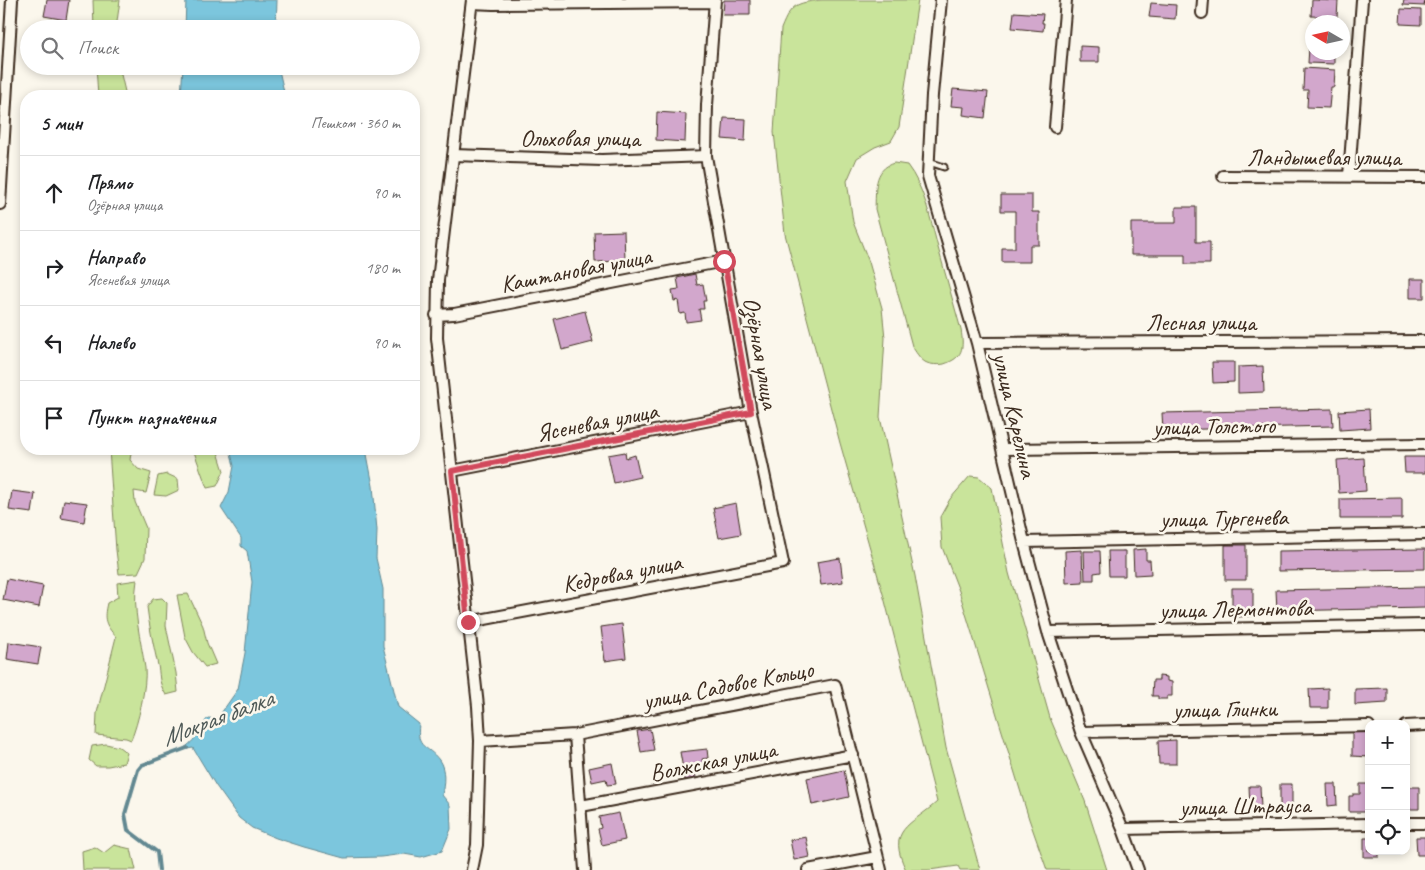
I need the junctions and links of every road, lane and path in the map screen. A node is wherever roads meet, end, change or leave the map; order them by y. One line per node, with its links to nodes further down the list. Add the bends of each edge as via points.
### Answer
1 (12, 0): 17 (street)
2 (941, 0): 12 (street, улица Карелина)
3 (1066, 0): 9 (street)
4 (1203, 0): 8 (street)
5 (1362, 0): 15 (street)
6 (472, 1): 7 (street, via 503,4); 10 (street)
7 (715, 1): 11 (street, Озёрная улица)
8 (1202, 13)
9 (1056, 127)
10 (453, 156): 11 (street, Ольховая улица, via 602,160); 19 (street)
11 (706, 156): 18 (street, Озёрная улица)
12 (928, 161): 13 (lane); 21 (street, улица Карелина, via 928,176)
13 (944, 167)
14 (1223, 176): 15 (street, Ландышевая улица)
15 (1350, 176): 16 (street, Ландышевая улица)
16 (1425, 177)
17 (0, 204)
18 (724, 261): 19 (street, Каштановая улица); 22 (street, Озёрная улица)
19 (436, 315): 25 (street)
20 (1425, 341): 21 (street, Лесная улица)
21 (977, 343): 24 (street, улица Карелина)
22 (751, 412): 25 (street, Ясеневая улица); 28 (street, Озёрная улица)
23 (1425, 444): 24 (street, улица Толстого)
24 (1003, 449): 27 (street, улица Карелина)
25 (452, 471): 29 (street)
26 (1425, 534): 27 (street, улица Тургенева)
27 (1024, 542): 31 (street, улица Карелина)
28 (783, 563): 29 (street, Кедровая улица)
29 (468, 622): 37 (street)
30 (1425, 625): 31 (street, улица Лермонтова)
31 (1048, 632): 35 (street, улица Карелина)
32 (1425, 725): 34 (street)
33 (1365, 726): 35 (street, улица Глинки)
34 (1410, 726)
35 (1081, 732): 43 (street, улица Карелина)
36 (575, 735): 37 (street); 38 (street, улица Садовое Кольцо, via 835,685); 39 (street)
37 (480, 741): 45 (street, via 477,845)
38 (853, 755): 39 (street, Волжская улица); 44 (street, улица Садовое Кольцо)
39 (581, 806): 46 (street)
40 (1425, 823): 42 (street)
41 (1365, 824): 43 (street, улица Штрауса)
42 (1410, 824)
43 (1122, 829): 49 (street, улица Карелина)
44 (877, 857): 47 (street); 48 (street, улица Садовое Кольцо)
45 (472, 870)
46 (585, 870)
47 (808, 870)
48 (881, 870)
49 (1138, 870)

